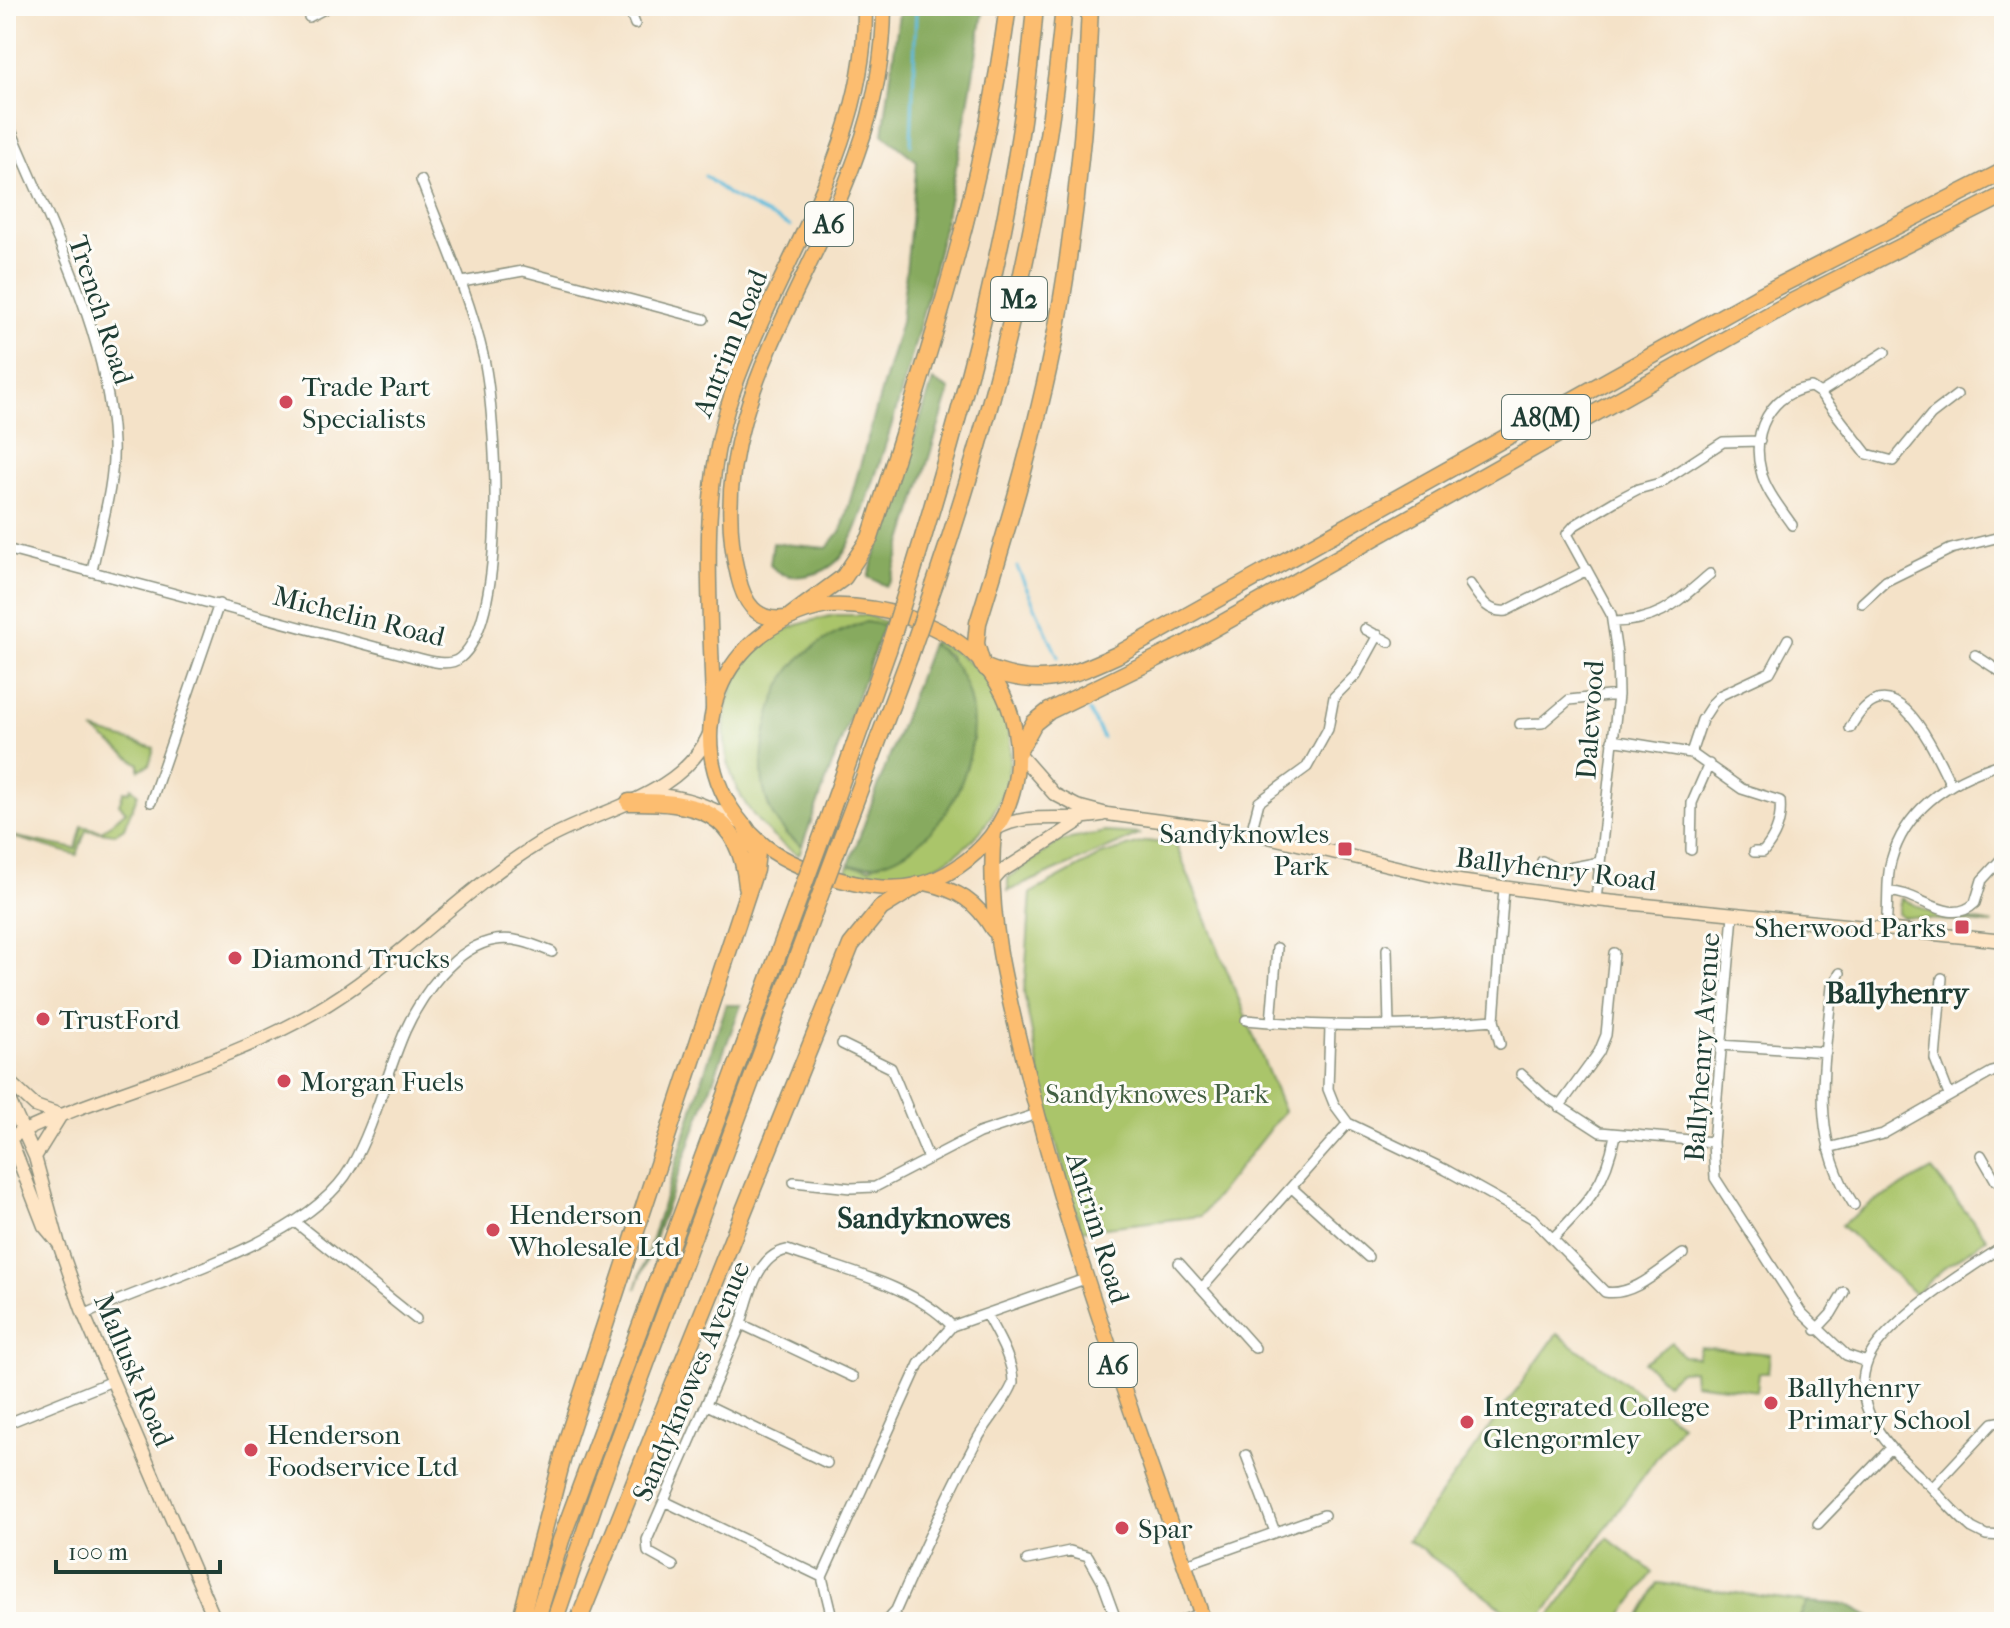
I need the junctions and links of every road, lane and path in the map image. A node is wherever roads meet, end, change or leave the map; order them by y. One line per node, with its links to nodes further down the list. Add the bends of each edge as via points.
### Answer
1 (330, 6): 9 (street)
2 (628, 6): 10 (street)
3 (865, 6): 44 (main road, Antrim Road / A6, via 861,65 838,152 737,382 716,451 708,528)
4 (884, 6): 34 (main road, Antrim Road / A6, via 877,80 859,151 759,374 735,452 729,513 739,581 757,613 767,619)
5 (1008, 6): 34 (highway, via 957,249 870,538 844,577)
6 (1035, 6): 152 (highway, M2, bridge, via 1021,129 985,314 912,574)
7 (1064, 6): 153 (highway, M2, bridge, via 1045,164 989,413 909,658)
8 (1090, 6): 41 (highway, via 1081,157 1060,312 1019,491 978,623 976,644)
9 (309, 17)
10 (635, 24)
11 (6, 118): 12 (street, Trench Road)
12 (20, 153): 13 (street); 29 (street, Trench Road, via 90,328 110,409 111,485)
13 (6, 158)
14 (2004, 171): 41 (highway, A8(M), via 1757,297 1117,655 1059,679 1025,680)
15 (421, 180): 17 (street, Michelin Road)
16 (2004, 195): 49 (highway, A8(M), via 1792,302 1184,645 1049,711 1034,723)
17 (462, 282): 20 (street, via 523,271); 33 (street, Michelin Road, via 484,360 495,439 491,570 472,644 448,664)
18 (2004, 282): 19 (street)
19 (2004, 294)
20 (704, 319)
21 (1885, 352): 22 (street)
22 (1820, 393): 23 (street, via 1867,454 1893,461 1931,415); 24 (street, via 1805,388 1775,403 1766,414)
23 (1957, 395)
24 (1760, 441): 25 (street, via 1761,473); 28 (street, Dalewood, via 1723,442 1660,483 1638,489 1575,525 1567,534)
25 (1792, 525)
26 (2004, 536): 32 (street, via 1951,549 1886,581)
27 (6, 549): 29 (street, Michelin Road)
28 (1587, 570): 31 (street, via 1506,611 1488,608); 35 (street, Dalewood)
29 (92, 571): 33 (street, Michelin Road)
30 (1710, 574): 35 (street, via 1660,614)
31 (1470, 584)
32 (1862, 603)
33 (219, 604): 55 (street)
34 (788, 617): 41 (main road, A6, via 827,606 871,608 935,629); 44 (main road, A6, via 757,637 735,660)
35 (1613, 622): 43 (street, Dalewood)
36 (1365, 629): 37 (street)
37 (1378, 635): 39 (street); 61 (street, via 1356,675 1334,697 1328,729 1307,767 1259,802)
38 (1788, 639): 50 (street, via 1770,672 1713,703)
39 (1389, 642)
40 (1975, 655): 42 (street)
41 (984, 666): 49 (main road, A6, via 1009,707)
42 (2004, 674)
43 (1618, 695): 45 (street, via 1569,700 1542,723); 48 (street, Dalewood)
44 (713, 712): 47 (main road, A6)
45 (1520, 724)
46 (1850, 728): 53 (street, via 1869,701 1895,702 1913,715)
47 (710, 732): 54 (main road, via 691,765); 59 (main road, A6, via 713,770)
48 (1612, 740): 50 (street); 66 (street, Dalewood)
49 (1019, 752): 57 (main road, Ballyhenry Road, via 1064,800); 60 (main road, A6, via 1010,802)
50 (1691, 753): 52 (street)
51 (2004, 763): 53 (street)
52 (1709, 764): 62 (street, via 1692,803); 63 (street, via 1742,789 1780,801 1773,840 1763,852)
53 (1951, 785): 71 (street, via 1913,817 1890,862)
54 (647, 795): 56 (main road); 59 (main road, via 689,799)
55 (151, 802)
56 (629, 802): 70 (highway, via 683,803 722,822 740,851); 99 (main road, via 533,846 313,1013 228,1053)
57 (1107, 814): 58 (main road, Ballyhenry Road); 61 (main road, Ballyhenry Road)
58 (1083, 819): 60 (main road, Ballyhenry Road, via 1031,818); 67 (main road)
59 (745, 827): 68 (main road, A6, via 788,860 831,877 884,888); 70 (highway, via 757,852)
60 (995, 831): 67 (main road, Antrim Road / A6); 68 (main road, A6, via 968,859)
61 (1251, 833): 69 (main road, Ballyhenry Road, via 1425,875)
62 (1691, 850)
63 (1754, 852)
64 (2004, 856): 71 (street, via 1982,880 1975,903 1959,911 1944,911 1905,891)
65 (1542, 861): 66 (street, via 1558,870)
66 (1600, 862): 72 (street, Dalewood)
67 (992, 882): 75 (main road, Antrim Road / A6)
68 (921, 884): 75 (main road, Antrim Road / A6, via 967,897); 154 (highway, via 881,908 851,945)
69 (1504, 888): 72 (main road, Ballyhenry Road); 84 (street)
70 (748, 891): 151 (highway, via 568,1437)
71 (1888, 892): 74 (street)
72 (1596, 900): 73 (main road, Ballyhenry Road)
73 (1733, 915): 74 (main road, Ballyhenry Road); 90 (street, Ballyhenry Avenue)
74 (1885, 930): 76 (main road, Ballyhenry Road)
75 (995, 934): 98 (main road, Antrim Road / A6)
76 (2004, 941)
77 (1277, 948): 85 (street)
78 (1387, 949): 86 (street)
79 (552, 952): 113 (street, via 520,940 496,940 476,947 439,978 410,1021 351,1167 329,1196)
80 (1614, 953): 97 (street, via 1606,1035)
81 (1840, 973): 91 (street, via 1832,986)
82 (1942, 978): 96 (street, via 1935,1059)
83 (1246, 1020): 85 (street)
84 (1494, 1020): 86 (street); 89 (street)
85 (1271, 1023): 87 (street)
86 (1389, 1026): 87 (street)
87 (1330, 1027): 100 (street, via 1328,1089)
88 (842, 1044): 108 (street, via 891,1068)
89 (1500, 1044)
90 (1720, 1045): 91 (street); 104 (street, Ballyhenry Avenue)
91 (1826, 1052): 105 (street)
92 (2004, 1069): 96 (street)
93 (1521, 1074): 97 (street)
94 (6, 1079): 99 (main road, via 35,1106)
95 (6, 1093): 101 (main road)
96 (1949, 1095): 105 (street, via 1883,1134)
97 (1559, 1107): 103 (street, via 1600,1132)
98 (1037, 1114): 108 (street); 120 (main road, Antrim Road / A6)
99 (61, 1115): 101 (main road); 107 (main road)
100 (1348, 1123): 111 (street); 114 (street, via 1493,1195 1532,1218)
101 (24, 1131): 102 (main road); 107 (main road)
102 (8, 1133): 115 (main road, Mallusk Road, via 44,1226)
103 (1615, 1135): 104 (street); 114 (street, via 1607,1172 1596,1191)
104 (1713, 1142): 128 (street, Ballyhenry Avenue, via 1715,1178)
105 (1828, 1148): 112 (street, via 1837,1179)
106 (1981, 1155): 110 (street, via 1996,1181)
107 (35, 1157): 115 (main road)
108 (928, 1157): 109 (street, via 875,1187)
109 (794, 1182)
110 (2004, 1182)
111 (1292, 1188): 118 (street); 121 (street)
112 (1854, 1205)
113 (295, 1222): 124 (street); 125 (street)
114 (1553, 1238): 117 (street, via 1590,1280 1616,1294)
115 (59, 1244): 124 (main road, Mallusk Road)
116 (2004, 1246): 130 (street, via 1906,1317)
117 (1683, 1254)
118 (1368, 1257)
119 (1179, 1263): 121 (street)
120 (1085, 1279): 123 (street); 146 (main road, Antrim Road / A6)
121 (1202, 1288): 129 (street)
122 (1844, 1292): 128 (street)
123 (986, 1314): 127 (street); 156 (street, via 1013,1382 978,1438 896,1610)
124 (84, 1315): 132 (main road, Mallusk Road)
125 (416, 1319)
126 (741, 1324): 127 (street, Sandyknowes Avenue, via 763,1265 775,1252 787,1250 930,1304); 131 (street); 133 (street, Sandyknowes Avenue)
127 (952, 1326): 148 (street, via 919,1364)
128 (1816, 1330): 130 (street, Ballyhenry Avenue, via 1846,1355)
129 (1255, 1348)
130 (1867, 1362): 136 (street, via 1864,1387 1870,1419)
131 (853, 1377)
132 (112, 1381): 135 (street); 150 (main road, Mallusk Road)
133 (707, 1405): 138 (street); 140 (street, Sandyknowes Avenue)
134 (2004, 1421): 139 (street, via 1993,1423)
135 (6, 1424)
136 (1891, 1448): 139 (street); 142 (street)
137 (1246, 1455): 143 (street)
138 (827, 1463)
139 (1932, 1488): 144 (street, via 1972,1528)
140 (664, 1501): 147 (street, Sandyknowes Avenue, via 647,1540 648,1552); 148 (street)
141 (1324, 1515): 143 (street)
142 (1818, 1524)
143 (1275, 1532): 146 (street)
144 (2004, 1536)
145 (1027, 1560): 157 (street, via 1070,1551 1088,1556)
146 (1184, 1565): 149 (main road, Antrim Road / A6)
147 (673, 1566)
148 (822, 1577): 155 (street)
149 (1203, 1617): 158 (street)
150 (216, 1622)
151 (520, 1622)
152 (536, 1622)
153 (554, 1622)
154 (578, 1622)
155 (833, 1622)
156 (885, 1622)
157 (1117, 1622)
158 (1178, 1622)

